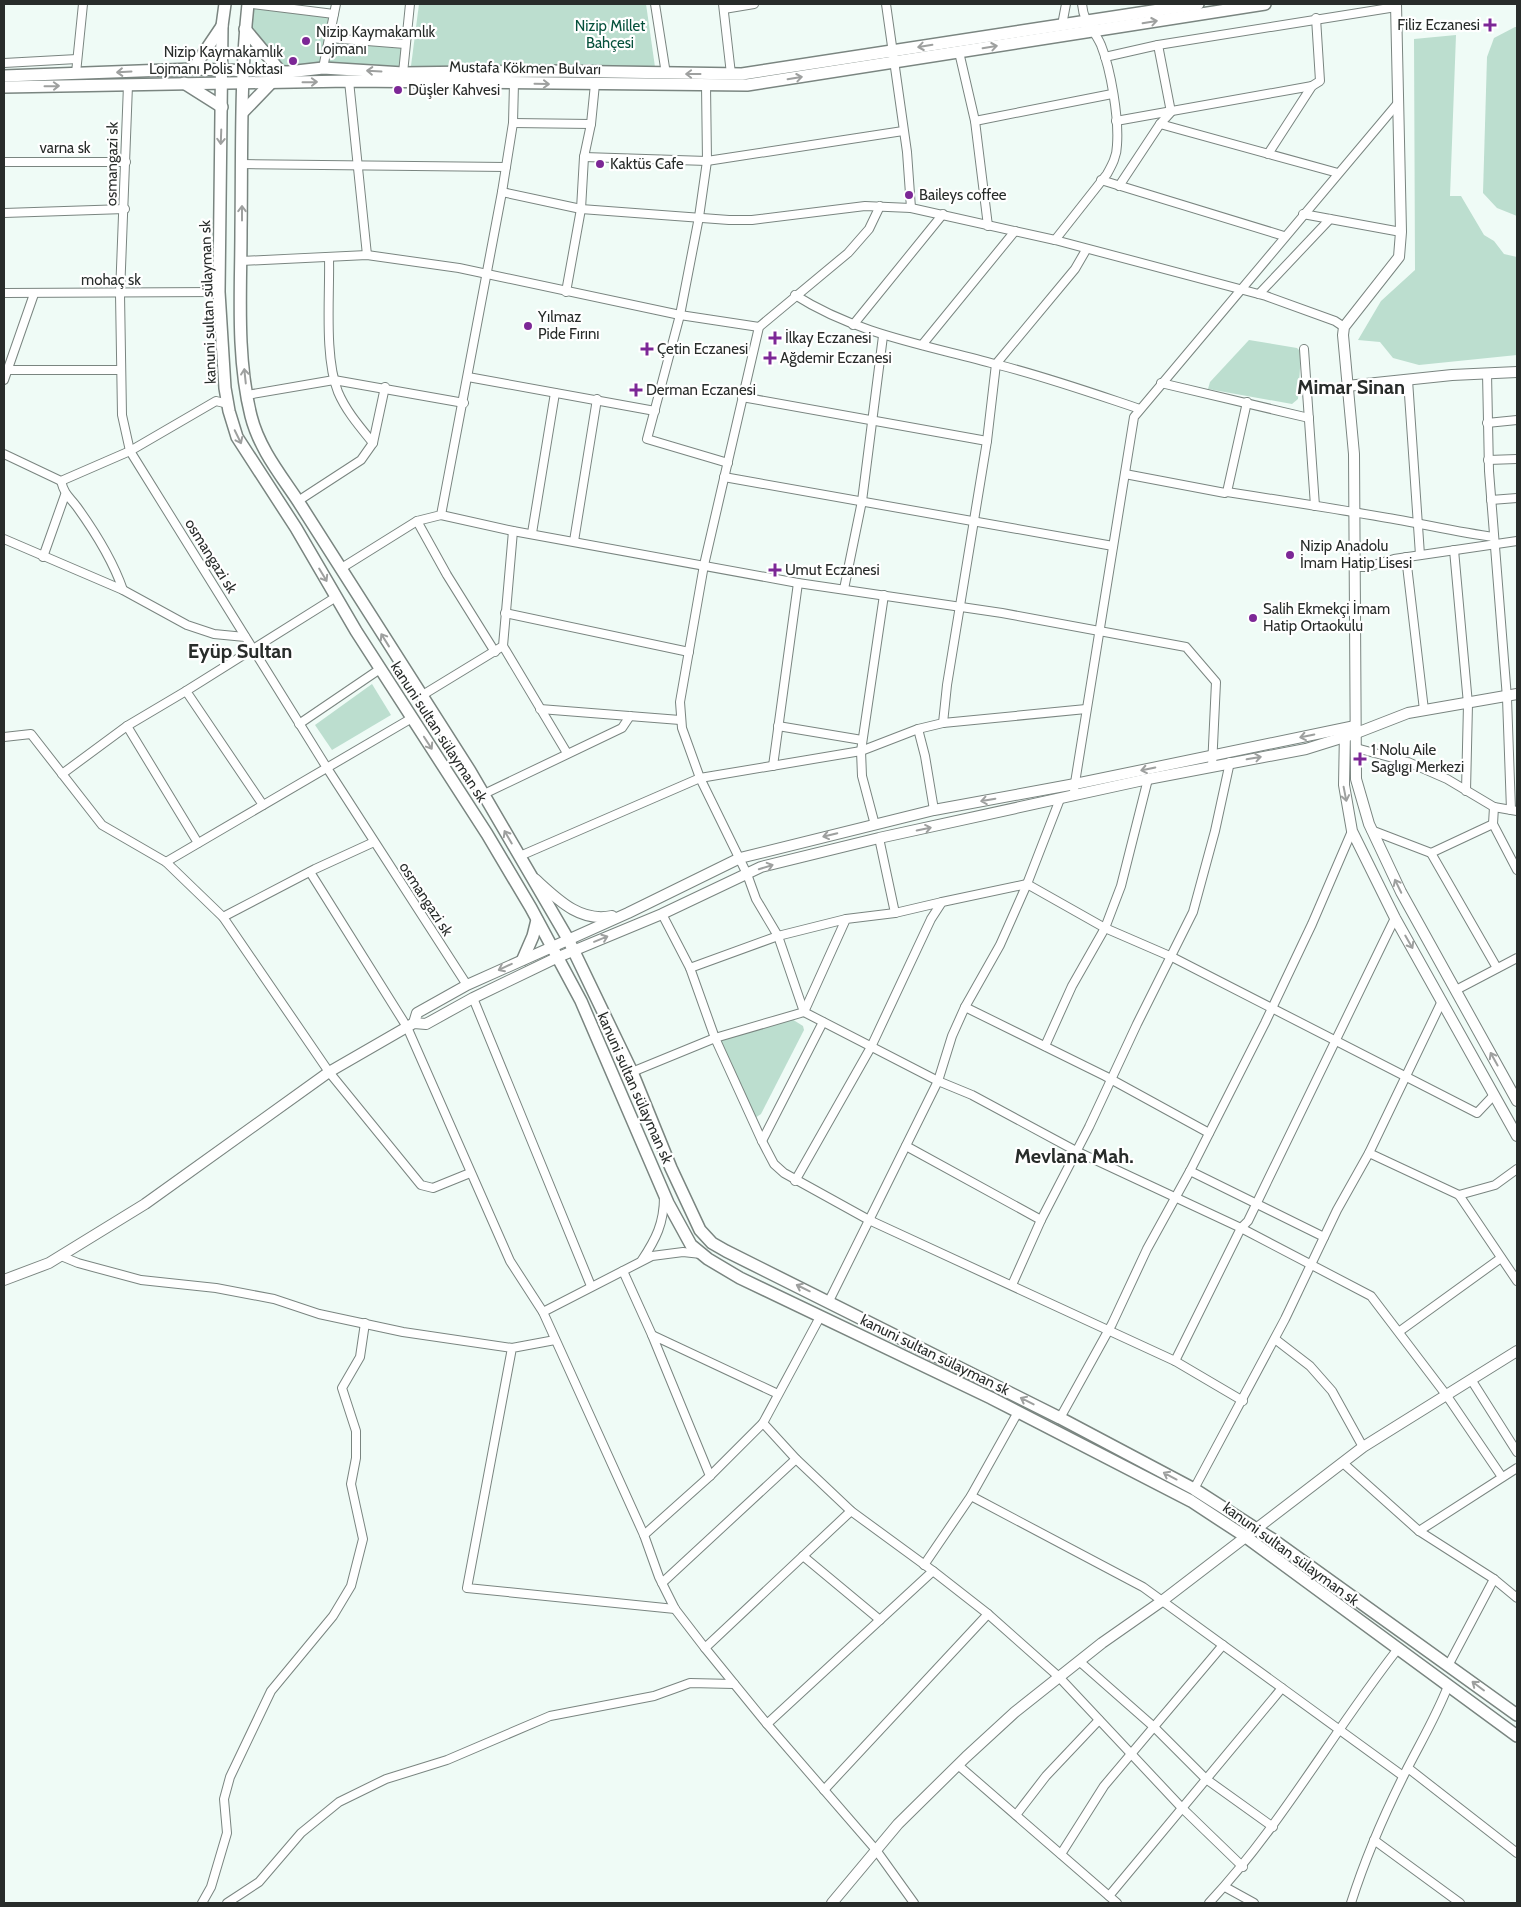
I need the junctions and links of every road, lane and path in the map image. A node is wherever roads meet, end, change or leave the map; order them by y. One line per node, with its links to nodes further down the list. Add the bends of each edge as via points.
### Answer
1 (84, 4): 30 (street)
2 (225, 4): 21 (main road, kanuni sultan sülayman sk)
3 (248, 4): 22 (main road)
4 (253, 4): 17 (street)
5 (336, 4): 17 (street)
6 (410, 4): 25 (street)
7 (655, 4): 37 (street)
8 (754, 4): 15 (street)
9 (886, 4): 28 (street)
10 (1066, 4): 20 (street)
11 (1082, 4): 19 (street)
12 (1198, 4): 16 (main road)
13 (1264, 4): 23 (main road, one-way to 13)
14 (1396, 5): 18 (street); 52 (street)
15 (724, 6): 41 (street)
16 (1168, 6): 19 (main road)
17 (334, 14): 24 (street)
18 (1316, 18): 26 (street); 49 (street, via 1320,81)
19 (1085, 22): 20 (main road); 23 (street)
20 (1062, 25): 28 (main road, one-way to 28)
21 (222, 26): 33 (main road); 39 (main road, kanuni sultan sülayman sk)
22 (245, 29): 34 (main road); 40 (main road)
23 (1093, 31): 27 (main road, one-way to 23); 29 (street)
24 (329, 38): 25 (street); 32 (street)
25 (405, 44): 36 (street)
26 (1158, 45): 29 (street); 55 (street)
27 (959, 52): 28 (main road); 56 (street)
28 (892, 57): 41 (main road); 61 (street)
29 (1105, 57): 51 (street)
30 (77, 59): 31 (street); 35 (street)
31 (4, 62)
32 (323, 68): 34 (main road, Mustafa Kökmen Bulvarı); 36 (main road, Mustafa Kökmen Bulvarı, one-way to 32)
33 (193, 69): 35 (main road, Mustafa Kökmen Bulvarı, one-way to 35); 39 (main road, Mustafa Kökmen Bulvarı)
34 (281, 72): 40 (main road, Mustafa Kökmen Bulvarı)
35 (76, 73): 38 (main road, Mustafa Kökmen Bulvarı)
36 (404, 73): 37 (main road, Mustafa Kökmen Bulvarı, via 549,71)
37 (666, 74): 41 (main road, Mustafa Kökmen Bulvarı, one-way to 37)
38 (4, 76)
39 (222, 76): 40 (main road, Mustafa Kökmen Bulvarı); 43 (main road); 53 (main road, kanuni sultan sülayman sk)
40 (243, 77): 44 (main road, Mustafa Kökmen Bulvarı); 54 (main road)
41 (740, 78): 48 (main road, Mustafa Kökmen Bulvarı)
42 (349, 81): 44 (main road, Mustafa Kökmen Bulvarı, one-way to 42); 45 (main road, Mustafa Kökmen Bulvarı); 68 (street)
43 (184, 83): 47 (main road); 53 (main road)
44 (271, 83): 54 (main road)
45 (514, 83): 46 (main road, Mustafa Kökmen Bulvarı, one-way to 46); 58 (street)
46 (595, 84): 48 (main road, Mustafa Kökmen Bulvarı); 59 (street)
47 (128, 85): 50 (main road, one-way to 47); 66 (street, osmangazi sk)
48 (706, 85): 64 (street)
49 (1312, 86): 55 (street); 62 (street)
50 (4, 87)
51 (1112, 94): 56 (street); 57 (street)
52 (1398, 102): 70 (street); 85 (street)
53 (222, 106): 94 (main road, kanuni sultan sülayman sk, one-way to 94)
54 (243, 112): 67 (main road)
55 (1171, 112): 57 (street); 60 (street)
56 (975, 121): 83 (street)
57 (1116, 121): 71 (street, via 1116,154)
58 (513, 123): 59 (street); 69 (street)
59 (591, 124): 63 (street)
60 (1160, 124): 62 (street); 72 (street)
61 (903, 131): 64 (street); 76 (street)
62 (1268, 154): 70 (street)
63 (584, 158): 64 (street); 75 (street)
64 (707, 161): 81 (street)
65 (4, 162): 66 (street, varna sk)
66 (126, 162): 77 (street, osmangazi sk)
67 (242, 164): 68 (street); 91 (main road, one-way to 67)
68 (359, 166): 69 (street); 89 (street)
69 (506, 167): 73 (street)
70 (1338, 173): 80 (street)
71 (1101, 180): 72 (street); 87 (street)
72 (1119, 186): 86 (street)
73 (502, 192): 75 (street); 92 (street)
74 (880, 206): 76 (street); 81 (street, via 829,209 752,220); 100 (street, via 869,229 848,253)
75 (581, 208): 81 (street); 95 (street)
76 (911, 208): 79 (street)
77 (125, 209): 78 (street); 98 (street, osmangazi sk)
78 (4, 213)
79 (943, 214): 83 (street); 102 (street)
80 (1303, 214): 82 (street); 86 (street)
81 (699, 217): 101 (street)
82 (1330, 219): 85 (street); 99 (street)
83 (988, 226): 84 (street)
84 (1015, 231): 87 (street); 106 (street)
85 (1401, 232): 104 (street, via 1398,257)
86 (1284, 236): 93 (street)
87 (1056, 240): 88 (street)
88 (1086, 250): 93 (street); 108 (street, via 1075,269)
89 (367, 255): 90 (street); 92 (street)
90 (330, 257): 91 (street); 115 (street)
91 (241, 261): 121 (main road, one-way to 91)
92 (488, 274): 95 (street); 113 (street)
93 (1239, 289): 99 (street); 117 (street)
94 (220, 292): 98 (street, mohaç sk); 126 (main road, kanuni sultan sülayman sk)
95 (566, 292): 101 (street)
96 (4, 293): 97 (street, mohaç sk)
97 (34, 294): 98 (street, mohaç sk); 109 (street)
98 (120, 294): 110 (street, osmangazi sk)
99 (1259, 294): 104 (street)
100 (795, 296): 102 (street); 103 (street)
101 (680, 316): 103 (street); 128 (street)
102 (853, 325): 105 (street)
103 (759, 327): 122 (street)
104 (1344, 327): 118 (street)
105 (883, 336): 106 (street); 131 (street)
106 (922, 345): 108 (street)
107 (1304, 349): 129 (street)
108 (996, 364): 127 (street); 133 (street)
109 (8, 370): 110 (street); 114 (street)
110 (121, 370): 135 (street, osmangazi sk, via 122,415)
111 (1517, 372): 112 (street)
112 (1487, 374): 116 (street); 132 (street)
113 (468, 377): 120 (street); 125 (street)
114 (4, 380)
115 (334, 380): 119 (street); 121 (street); 134 (street, via 346,406)
116 (1408, 380): 118 (street); 154 (street)
117 (1161, 383): 124 (street); 127 (street)
118 (1348, 386): 150 (street)
119 (385, 388): 125 (street); 134 (street)
120 (555, 393): 123 (street); 156 (street)
121 (247, 395): 147 (main road, via 263,447)
122 (742, 397): 131 (street); 139 (street)
123 (597, 399): 128 (street); 158 (street)
124 (1247, 402): 129 (street); 143 (street)
125 (464, 403): 151 (street)
126 (228, 404): 135 (street, via 216,401); 173 (main road, kanuni sultan sülayman sk, one-way to 173, via 237,437)
127 (1140, 409): 140 (street, via 1130,432)
128 (655, 411): 139 (street, via 647,439)
129 (1309, 418): 149 (street)
130 (1517, 420): 132 (street)
131 (874, 422): 133 (street); 148 (street)
132 (1487, 424): 138 (street)
133 (987, 441): 153 (street)
134 (373, 443): 147 (street, via 360,460)
135 (130, 451): 142 (street); 177 (street, osmangazi sk)
136 (4, 454): 142 (street)
137 (1517, 458): 138 (street)
138 (1488, 460): 146 (street)
139 (728, 462): 141 (street)
140 (1125, 474): 143 (street); 161 (street)
141 (724, 477): 148 (street); 166 (street)
142 (61, 481): 144 (street)
143 (1227, 492): 149 (street)
144 (65, 495): 164 (street); 171 (street, via 81,514 116,572)
145 (1517, 498): 146 (street)
146 (1491, 500): 159 (street)
147 (298, 501): 168 (main road)
148 (862, 501): 153 (street); 170 (street)
149 (1315, 506): 150 (street)
150 (1355, 512): 154 (street); 167 (street)
151 (441, 514): 152 (street); 155 (street)
152 (417, 521): 168 (street); 180 (street)
153 (975, 522): 161 (street); 174 (street)
154 (1420, 523): 159 (street); 163 (street)
155 (513, 531): 156 (street); 175 (street)
156 (532, 533): 158 (street)
157 (4, 539): 164 (street)
158 (574, 541): 166 (street)
159 (1495, 541): 160 (street); 162 (street); 186 (street)
160 (1517, 541)
161 (1113, 546): 176 (street)
162 (1454, 550): 163 (street); 187 (street)
163 (1420, 555): 165 (street)
164 (43, 556): 171 (street)
165 (1406, 557): 167 (street); 190 (street)
166 (704, 565): 169 (street); 181 (street)
167 (1356, 567): 199 (street)
168 (340, 569): 185 (main road, one-way to 168)
169 (798, 583): 170 (street); 197 (street)
170 (844, 589): 172 (street)
171 (123, 590): 177 (street, via 187,625 214,634)
172 (884, 595): 174 (street); 201 (street)
173 (336, 597): 179 (street); 182 (main road, kanuni sultan sülayman sk)
174 (961, 607): 176 (street); 194 (street)
175 (505, 613): 178 (street); 181 (street)
176 (1098, 632): 189 (street); 205 (street, via 1186,648 1216,682)
177 (245, 636): 179 (street, osmangazi sk)
178 (503, 646): 180 (street); 188 (street)
179 (253, 650): 183 (street); 195 (street, osmangazi sk)
180 (495, 652): 185 (street)
181 (689, 652): 193 (street)
182 (380, 669): 192 (main road, kanuni sultan sülayman sk); 195 (street)
183 (186, 691): 196 (street); 218 (street)
184 (1517, 694): 186 (street)
185 (421, 696): 215 (main road)
186 (1507, 698): 187 (street); 221 (street)
187 (1468, 704): 190 (street); 214 (street)
188 (540, 709): 191 (street); 204 (street)
189 (1086, 709): 194 (street); 213 (street)
190 (1424, 710): 199 (street)
191 (630, 716): 193 (street); 204 (street, via 622,728)
192 (412, 718): 209 (street); 245 (main road, kanuni sultan sülayman sk, one-way to 245, via 487,834)
193 (680, 720): 211 (street)
194 (943, 723): 198 (street)
195 (299, 724): 209 (street, osmangazi sk)
196 (127, 726): 210 (street); 228 (street)
197 (778, 726): 201 (street); 207 (street)
198 (918, 728): 203 (street); 220 (street)
199 (1350, 731): 202 (street); 205 (street, one-way to 205); 206 (street, one-way to 199, via 1306,749); 224 (street, one-way to 224, via 1344,785)
200 (4, 737): 210 (street, via 31,734)
201 (862, 740): 203 (street)
202 (1356, 748): 214 (street, via 1408,762); 225 (street, via 1356,779)
203 (861, 751): 207 (street); 223 (street, via 862,776)
204 (567, 753): 215 (street)
205 (1212, 756): 208 (street); 213 (street, one-way to 213)
206 (1230, 762): 208 (street); 251 (street, via 1193,912)
207 (773, 766): 211 (street)
208 (1212, 766): 212 (street)
209 (326, 768): 218 (street); 227 (street, osmangazi sk)
210 (62, 774): 232 (street, via 102,825)
211 (700, 778): 230 (street); 231 (street)
212 (1148, 779): 216 (street); 246 (street, via 1121,886)
213 (1075, 784): 216 (street); 220 (street, one-way to 220)
214 (1466, 791): 219 (street)
215 (484, 794): 230 (main road, one-way to 215)
216 (1073, 796): 217 (street)
217 (1060, 799): 226 (street, one-way to 217); 237 (street)
218 (263, 805): 228 (street)
219 (1494, 808): 221 (street); 222 (street)
220 (934, 810): 223 (street)
221 (1514, 811)
222 (1493, 824): 229 (street); 233 (street)
223 (875, 825): 231 (street, one-way to 231)
224 (1352, 830): 243 (street); 262 (street)
225 (1372, 830): 229 (street); 258 (street, one-way to 225, via 1401,892)
226 (879, 838): 235 (street, one-way to 226); 240 (street)
227 (374, 842): 234 (street); 257 (street, osmangazi sk)
228 (198, 843): 232 (street)
229 (1431, 853): 256 (street)
230 (520, 856): 236 (main road)
231 (740, 858): 235 (street); 239 (street)
232 (166, 862): 242 (street)
233 (1517, 870)
234 (310, 872): 242 (street); 265 (street)
235 (748, 874): 241 (street); 247 (street, via 756,899)
236 (530, 875): 239 (street, via 561,903 578,913 602,918); 248 (main road)
237 (1027, 884): 238 (street); 246 (street); 261 (street, via 1000,945)
238 (942, 902): 240 (street); 268 (street)
239 (628, 913): 248 (street)
240 (896, 913): 244 (street)
241 (662, 914): 250 (street, one-way to 241); 255 (street)
242 (223, 916): 270 (street)
243 (1395, 918): 260 (street, one-way to 260); 267 (street)
244 (846, 919): 247 (street); 263 (street)
245 (537, 920): 249 (main road, kanuni sultan sülayman sk); 254 (main road)
246 (1105, 928): 251 (street); 269 (street, via 1072,986)
247 (778, 936): 255 (street); 263 (street)
248 (568, 940): 249 (street); 250 (main road)
249 (550, 946): 252 (main road, kanuni sultan sülayman sk); 254 (street)
250 (573, 951): 252 (street); 271 (main road)
251 (1172, 957): 262 (street); 273 (street)
252 (556, 958): 259 (street); 287 (main road, kanuni sultan sülayman sk, via 581,1001)
253 (1517, 958): 256 (street)
254 (523, 959): 257 (street, one-way to 257)
255 (690, 968): 266 (street)
256 (1497, 968): 258 (street)
257 (467, 985): 265 (street, via 417,1012)
258 (1456, 990): 276 (street, one-way to 258)
259 (473, 998): 265 (street, via 426,1024); 304 (street)
260 (1442, 1001): 272 (street); 275 (street)
261 (965, 1007): 269 (street); 274 (street)
262 (1272, 1007): 267 (street); 277 (street)
263 (804, 1012): 264 (street); 266 (street)
264 (823, 1022): 268 (street); 279 (street)
265 (411, 1025): 270 (street); 285 (street)
266 (715, 1038): 271 (street); 279 (street)
267 (1334, 1040): 272 (street); 290 (street)
268 (871, 1046): 274 (street); 286 (street)
269 (1045, 1046): 273 (street)
270 (329, 1072): 285 (street, via 421,1185 433,1188); 296 (street, via 145,1204)
271 (632, 1072): 305 (main road, one-way to 271, via 726,1251 712,1243 700,1230)
272 (1404, 1077): 275 (street, via 1477,1113); 282 (street)
273 (1111, 1079): 277 (street); 281 (street)
274 (938, 1082): 280 (street); 281 (street, via 972,1095)
275 (1494, 1095): 278 (street)
276 (1517, 1102)
277 (1209, 1133): 284 (street)
278 (1517, 1136)
279 (762, 1141): 286 (street, via 774,1164)
280 (906, 1146): 291 (street); 292 (street)
281 (1076, 1151): 289 (street); 292 (street)
282 (1369, 1153): 288 (street); 294 (street)
283 (1517, 1169): 288 (street, via 1495,1185)
284 (1190, 1171): 289 (street); 290 (street)
285 (470, 1174): 306 (street, via 510,1261)
286 (795, 1181): 291 (street)
287 (664, 1193): 295 (main road, kanuni sultan sülayman sk, via 692,1245); 298 (street, via 663,1221)
288 (1459, 1195): 297 (street)
289 (1174, 1197): 293 (street); 309 (street)
290 (1256, 1203): 293 (street, via 1248,1222); 294 (street)
291 (869, 1220): 303 (street); 305 (street)
292 (1040, 1220): 303 (street)
293 (1241, 1228): 299 (street); 316 (street)
294 (1324, 1237): 299 (street)
295 (701, 1254): 298 (street, via 664,1254); 307 (main road, kanuni sultan sülayman sk, via 740,1278)
296 (61, 1256): 301 (street); 308 (street, via 141,1280 216,1288 274,1299 319,1314)
297 (1501, 1258): 302 (street); 310 (street)
298 (641, 1262): 300 (street)
299 (1311, 1264): 310 (street, via 1372,1296); 312 (street)
300 (623, 1271): 304 (street); 311 (street)
301 (4, 1280)
302 (1517, 1280)
303 (1012, 1285): 309 (street)
304 (591, 1286): 306 (street)
305 (829, 1301): 322 (main road, one-way to 305)
306 (543, 1312): 313 (street)
307 (820, 1317): 318 (street); 321 (main road, kanuni sultan sülayman sk)
308 (365, 1323): 314 (street, via 403,1332); 379 (street, via 360,1357 342,1388 356,1431 356,1458 351,1484 362,1539 351,1586 333,1616 271,1691 230,1777 224,1799 228,1833 211,1887)
309 (1108, 1330): 316 (street); 322 (street)
310 (1400, 1331): 319 (street)
311 (652, 1335): 318 (street); 329 (street)
312 (1275, 1339): 320 (street); 324 (street, via 1310,1366 1332,1391)
313 (555, 1340): 314 (street); 336 (street)
314 (512, 1348): 345 (street, via 467,1588)
315 (1517, 1351): 317 (street)
316 (1175, 1361): 320 (street)
317 (1472, 1381): 319 (street); 325 (street)
318 (778, 1394): 323 (street)
319 (1447, 1396): 324 (street); 330 (street)
320 (1243, 1401): 331 (street)
321 (1018, 1412): 332 (street); 337 (main road, kanuni sultan sülayman sk, via 1191,1501)
322 (1060, 1418): 331 (main road, one-way to 322)
323 (763, 1423): 326 (street); 329 (street)
324 (1363, 1447): 327 (street)
325 (1517, 1452)
326 (796, 1459): 333 (street); 342 (street)
327 (1343, 1463): 334 (street); 335 (street)
328 (1517, 1468): 330 (street)
329 (710, 1476): 336 (street)
330 (1502, 1478): 335 (street)
331 (1194, 1489): 334 (main road)
332 (971, 1496): 339 (street); 344 (street, via 1143,1587)
333 (851, 1511): 338 (street); 339 (street)
334 (1256, 1528): 337 (street); 352 (main road)
335 (1419, 1531): 341 (street)
336 (644, 1534): 342 (street)
337 (1246, 1537): 344 (street); 350 (main road, kanuni sultan sülayman sk)
338 (803, 1556): 347 (street); 349 (street)
339 (924, 1565): 340 (street)
340 (934, 1571): 346 (street); 347 (street)
341 (1494, 1580): 343 (street); 352 (street)
342 (662, 1583): 345 (street)
343 (1517, 1598)
344 (1162, 1601): 348 (street); 351 (street)
345 (675, 1609): 349 (street)
346 (988, 1614): 353 (street); 368 (street)
347 (880, 1620): 359 (street)
348 (1223, 1646): 356 (street); 360 (street)
349 (706, 1648): 354 (street)
350 (1397, 1650): 355 (main road, kanuni sultan sülayman sk); 361 (street)
351 (1079, 1661): 353 (street); 360 (street)
352 (1449, 1664): 357 (main road, one-way to 352)
353 (1059, 1677): 358 (street); 364 (street, via 1015,1712)
354 (734, 1684): 359 (street); 380 (street, via 690,1683 654,1696 550,1716 446,1760 386,1779 339,1802 301,1833 259,1882)
355 (1448, 1686): 362 (main road, kanuni sultan sülayman sk); 365 (street)
356 (1282, 1688): 361 (street); 367 (street)
357 (1517, 1715)
358 (1099, 1720): 363 (street); 370 (street, via 1046,1776)
359 (767, 1724): 368 (street)
360 (1154, 1727): 363 (street); 367 (street)
361 (1338, 1729): 366 (street); 371 (street)
362 (1517, 1736)
363 (1132, 1754): 369 (street); 375 (street, via 1104,1786)
364 (958, 1765): 370 (street); 373 (street)
365 (1408, 1768): 366 (street); 374 (street)
366 (1403, 1776): 372 (street)
367 (1206, 1780): 369 (street); 371 (street)
368 (824, 1790): 373 (street)
369 (1182, 1808): 376 (street); 378 (street)
370 (1016, 1816): 375 (street)
371 (1273, 1827): 376 (street)
372 (1374, 1840): 386 (street); 387 (street)
373 (876, 1850): 381 (street); 382 (street)
374 (1517, 1852)
375 (1061, 1854): 378 (street)
376 (1243, 1866): 377 (street)
377 (1224, 1887): 384 (street); 385 (street)
378 (1109, 1896): 383 (street)
379 (202, 1903)
380 (227, 1903)
381 (832, 1903)
382 (914, 1903)
383 (1117, 1903)
384 (1209, 1903)
385 (1254, 1903)
386 (1351, 1903)
387 (1460, 1903)

